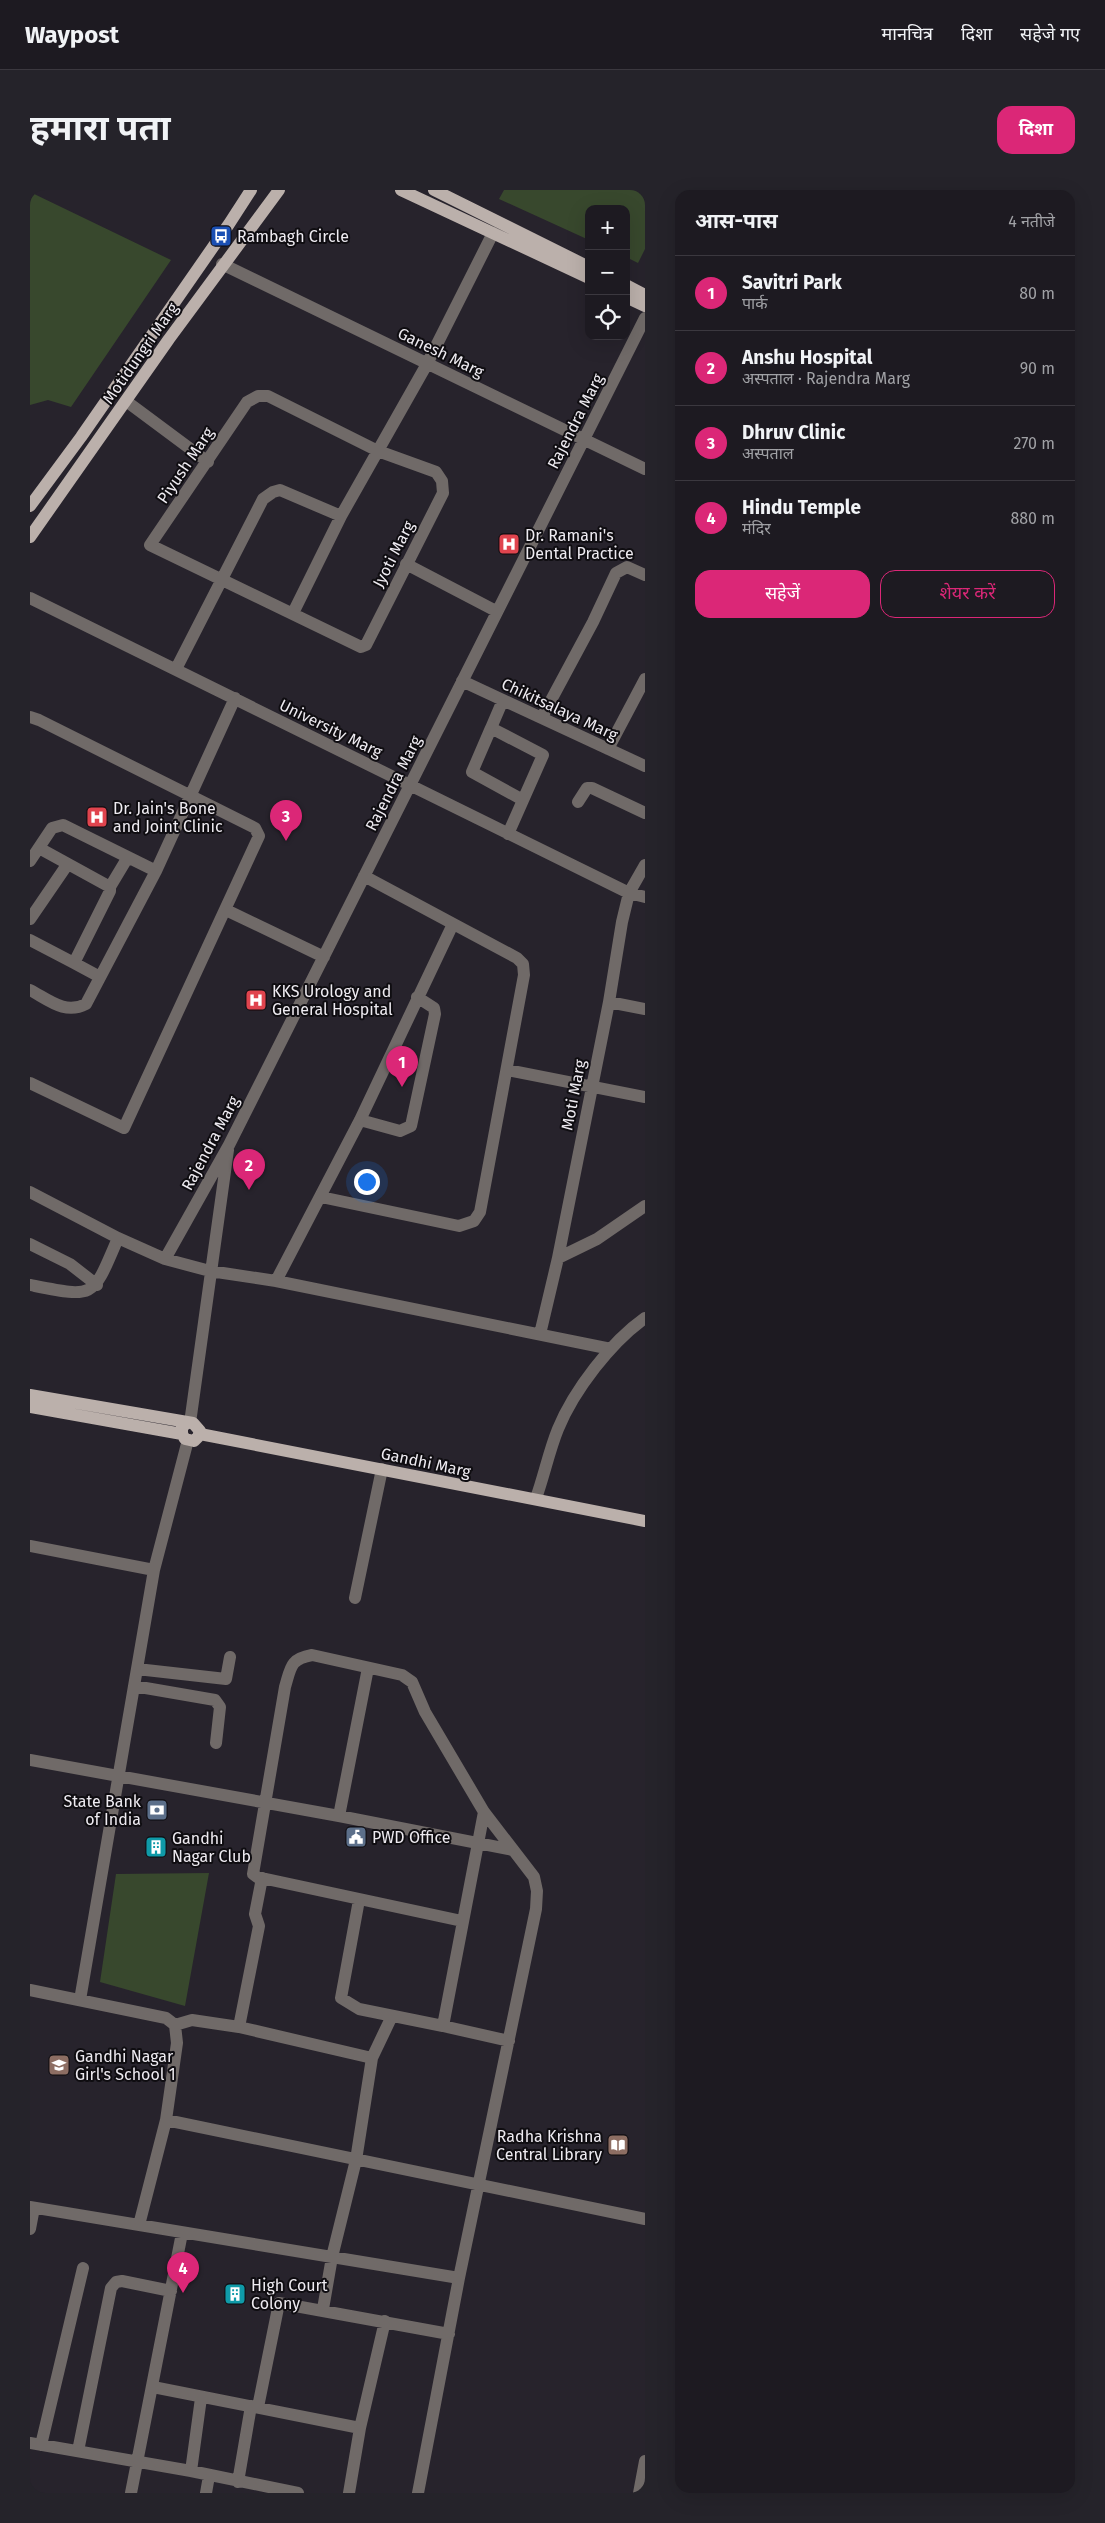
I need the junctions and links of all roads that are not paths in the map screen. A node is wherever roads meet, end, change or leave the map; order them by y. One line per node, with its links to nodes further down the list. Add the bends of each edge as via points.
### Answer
1 (240, 190): 6 (main road)
2 (251, 190): 6 (main road)
3 (278, 190): 8 (main road, Motidungri Marg)
4 (401, 190): 7 (main road)
5 (434, 190): 9 (main road)
6 (229, 224): 22 (main road)
7 (493, 233): 10 (main road); 16 (street)
8 (222, 264): 16 (street, Ganesh Marg); 17 (main road, Motidungri Marg)
9 (585, 265)
10 (585, 276)
11 (630, 288): 12 (main road)
12 (645, 295)
13 (630, 299): 14 (main road)
14 (645, 306)
15 (645, 318): 18 (street, Rajendra Marg)
16 (427, 364): 18 (street, Ganesh Marg); 19 (street)
17 (126, 400): 20 (street); 24 (main road, Motidungri Marg)
18 (584, 439): 21 (street, Ganesh Marg); 29 (street, Rajendra Marg)
19 (378, 451): 20 (street, Piyush Marg, via 268,396 258,396 247,402); 23 (street); 25 (street, Jyoti Marg, via 436,472 442,481 443,493)
20 (208, 462): 27 (street, Piyush Marg, via 150,545)
21 (645, 469)
22 (30, 506)
23 (341, 516): 27 (street, via 280,490 273,492 262,499); 30 (street)
24 (30, 537)
25 (406, 564): 29 (street); 30 (street, Jyoti Marg, via 366,645 361,647)
26 (645, 575): 37 (street, via 627,567 616,573)
27 (222, 580): 30 (street); 31 (street)
28 (30, 598): 31 (street, University Marg)
29 (496, 611): 33 (street, Rajendra Marg)
30 (293, 613)
31 (176, 669): 34 (street, University Marg)
32 (645, 679): 39 (street)
33 (462, 681): 35 (street, Chikitsalaya Marg); 41 (street, Rajendra Marg)
34 (235, 698): 41 (street, University Marg); 42 (street)
35 (503, 700): 37 (street, Chikitsalaya Marg); 38 (street)
36 (30, 717): 42 (street)
37 (542, 717): 39 (street, Chikitsalaya Marg)
38 (490, 728): 43 (street, via 472,772); 43 (street, via 543,755)
39 (608, 749): 40 (street, Chikitsalaya Marg)
40 (645, 766)
41 (410, 785): 46 (street, University Marg); 53 (street, Rajendra Marg)
42 (189, 796): 52 (street); 57 (street, via 258,831 258,841)
43 (523, 800): 46 (street)
44 (578, 802): 45 (street, via 587,788 592,788)
45 (645, 814)
46 (508, 834): 55 (street, University Marg)
47 (39, 848): 48 (street, via 52,828 63,825); 49 (street); 50 (street)
48 (128, 857): 52 (street); 54 (street)
49 (30, 861)
50 (67, 865): 54 (street); 58 (street)
51 (645, 865): 55 (street, Moti Marg)
52 (156, 871): 63 (street)
53 (364, 876): 59 (street); 61 (street, Rajendra Marg)
54 (110, 887): 62 (street)
55 (630, 893): 56 (street, University Marg); 66 (street, Moti Marg)
56 (645, 897)
57 (226, 910): 61 (street); 69 (street, via 124,1128)
58 (30, 919)
59 (453, 924): 65 (street); 68 (street, via 523,964 524,975)
60 (30, 940): 62 (street)
61 (324, 957): 73 (street, Rajendra Marg)
62 (74, 963): 63 (street)
63 (100, 977): 64 (street, via 86,1004 76,1009 65,1009)
64 (30, 990)
65 (417, 997): 72 (street); 72 (street, via 434,1008 435,1014 411,1126 400,1132)
66 (609, 1002): 67 (street); 70 (street, Moti Marg)
67 (645, 1009)
68 (506, 1070): 70 (street); 75 (street, via 480,1212 474,1221 460,1226)
69 (30, 1083)
70 (591, 1086): 71 (street); 79 (street, Moti Marg)
71 (645, 1097)
72 (360, 1120): 75 (street)
73 (229, 1145): 80 (street, Rajendra Marg); 81 (street)
74 (30, 1192): 77 (street)
75 (321, 1197): 82 (street)
76 (645, 1206): 79 (street, via 597,1238)
77 (118, 1238): 80 (street); 84 (street)
78 (30, 1244): 84 (street, via 70,1264)
79 (558, 1258): 86 (street, Moti Marg)
80 (165, 1259): 81 (street)
81 (210, 1271): 82 (street); 90 (street)
82 (276, 1281): 86 (street)
83 (30, 1285): 84 (street, via 75,1294)
84 (97, 1285)
85 (645, 1318): 87 (street)
86 (540, 1334): 87 (street)
87 (611, 1349): 92 (street, via 582,1385 558,1428)
88 (30, 1395): 90 (main road)
89 (30, 1407): 90 (main road)
90 (187, 1430): 91 (main road, Gandhi Marg, via 194,1440 200,1434); 95 (street)
91 (382, 1469): 92 (main road, Gandhi Marg, via 501,1494); 96 (street)
92 (536, 1498): 93 (main road, Gandhi Marg)
93 (645, 1521)
94 (30, 1546): 95 (street)
95 (154, 1570): 98 (street)
96 (355, 1598)
97 (230, 1658): 98 (street, via 226,1679)
98 (137, 1668): 100 (street)
99 (368, 1668): 104 (street, via 312,1655 298,1658 291,1665); 105 (street, via 402,1675 412,1682 425,1712); 106 (street)
100 (134, 1686): 101 (street, via 214,1700 220,1707); 103 (street)
101 (216, 1744)
102 (30, 1760): 103 (street)
103 (118, 1776): 104 (street); 113 (street)
104 (265, 1802): 106 (street); 109 (street, via 253,1874)
105 (484, 1812): 107 (street); 108 (street)
106 (339, 1816): 107 (street)
107 (477, 1844): 108 (street); 111 (street)
108 (513, 1850): 118 (street, via 534,1877 538,1891)
109 (262, 1878): 110 (street); 117 (street, via 255,1914 259,1926)
110 (359, 1900): 111 (street); 114 (street, via 342,1998 359,2009)
111 (462, 1922): 116 (street)
112 (30, 1990): 113 (street)
113 (80, 2000): 115 (street, via 166,2018)
114 (392, 2016): 116 (street); 119 (street)
115 (175, 2025): 117 (street, via 192,2020); 120 (street, via 177,2043)
116 (443, 2026): 118 (street)
117 (239, 2027): 119 (street)
118 (509, 2041): 122 (street)
119 (372, 2058): 121 (street)
120 (166, 2120): 121 (street); 125 (street)
121 (356, 2160): 122 (street); 128 (street)
122 (480, 2185): 124 (street); 130 (street)
123 (32, 2207): 125 (street); 126 (street)
124 (645, 2218)
125 (139, 2225): 127 (street)
126 (30, 2229)
127 (182, 2233): 128 (street); 131 (street)
128 (332, 2257): 130 (street); 132 (street)
129 (83, 2268): 139 (street)
130 (460, 2278): 134 (street)
131 (171, 2291): 135 (street); 140 (street, via 122,2281 111,2288)
132 (324, 2309): 133 (street); 137 (street, via 278,2303)
133 (385, 2321): 134 (street); 138 (street)
134 (449, 2334): 151 (street)
135 (153, 2387): 136 (street); 141 (street)
136 (201, 2398): 137 (street); 143 (street)
137 (254, 2406): 138 (street); 145 (street)
138 (360, 2428): 150 (street)
139 (35, 2444): 140 (street)
140 (78, 2451): 141 (street)
141 (136, 2461): 143 (street); 147 (street)
142 (645, 2461): 152 (street)
143 (192, 2471): 144 (street)
144 (209, 2476): 145 (street); 148 (street)
145 (238, 2482): 146 (street)
146 (282, 2492): 149 (street)
147 (131, 2493)
148 (206, 2493)
149 (298, 2493)
150 (349, 2493)
151 (418, 2493)
152 (639, 2493)

